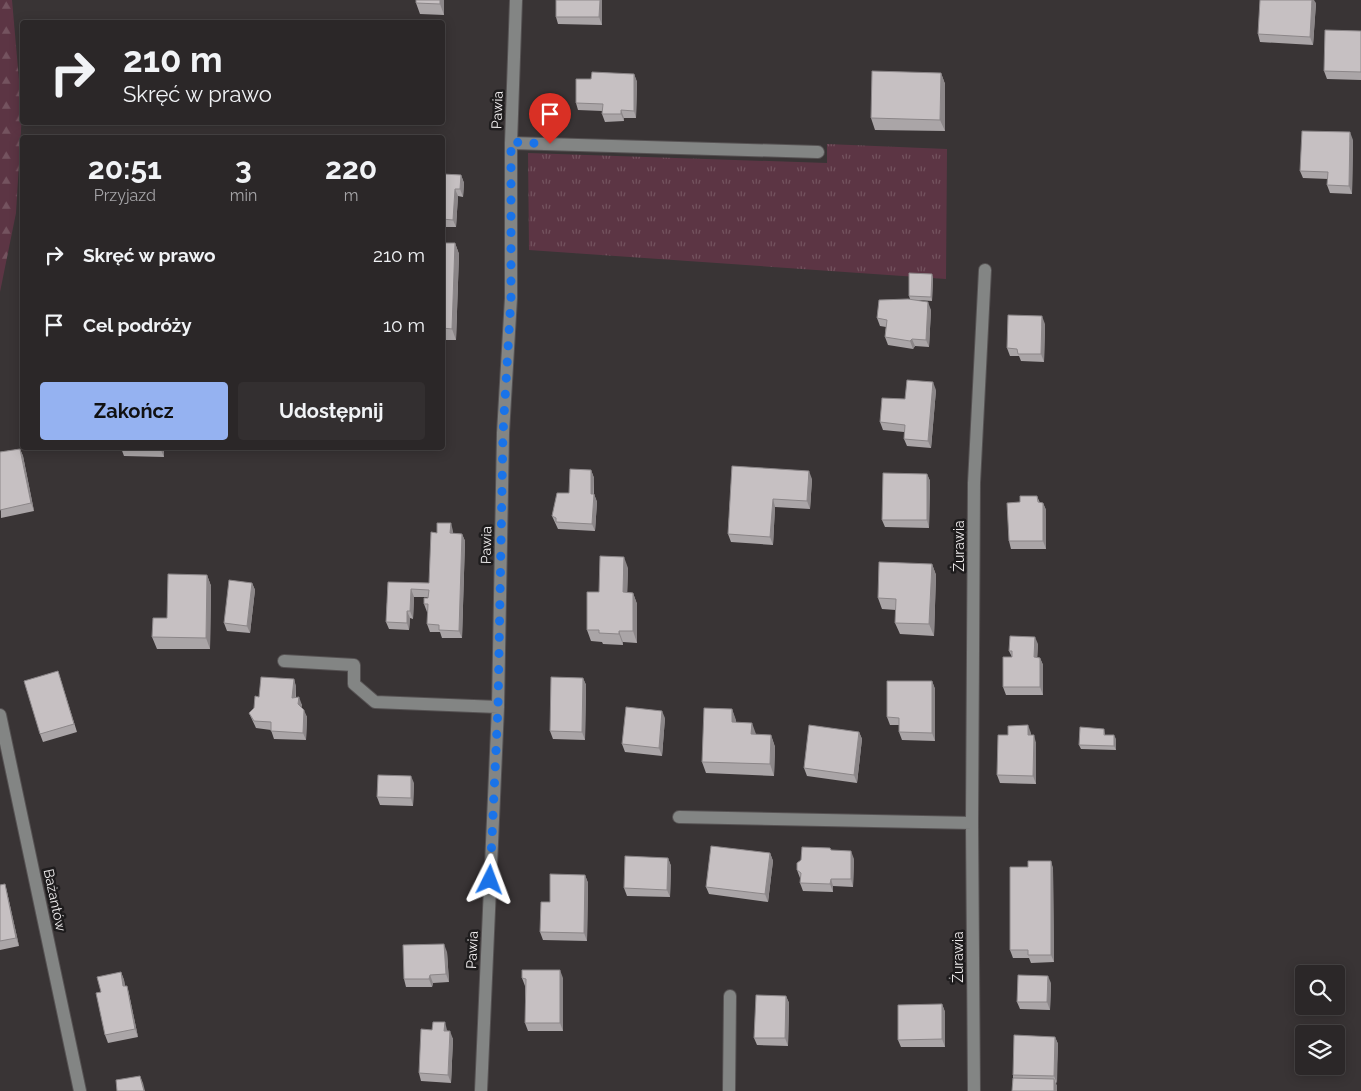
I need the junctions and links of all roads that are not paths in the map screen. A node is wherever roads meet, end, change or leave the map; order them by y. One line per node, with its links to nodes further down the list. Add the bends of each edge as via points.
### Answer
1 (516, 0): 2 (street, Pawia)
2 (511, 142): 3 (street); 6 (street, Pawia, via 511,298 503,433)
3 (818, 152)
4 (985, 270): 9 (street, Żurawia, via 974,483)
5 (284, 661): 6 (street, via 354,665 354,684 375,702)
6 (498, 707): 12 (street, Pawia)
7 (0, 715): 11 (street, Bażantów)
8 (679, 817): 9 (street)
9 (972, 823): 14 (street, Żurawia)
10 (730, 996): 13 (street)
11 (80, 1091)
12 (481, 1091)
13 (729, 1091)
14 (974, 1091)

